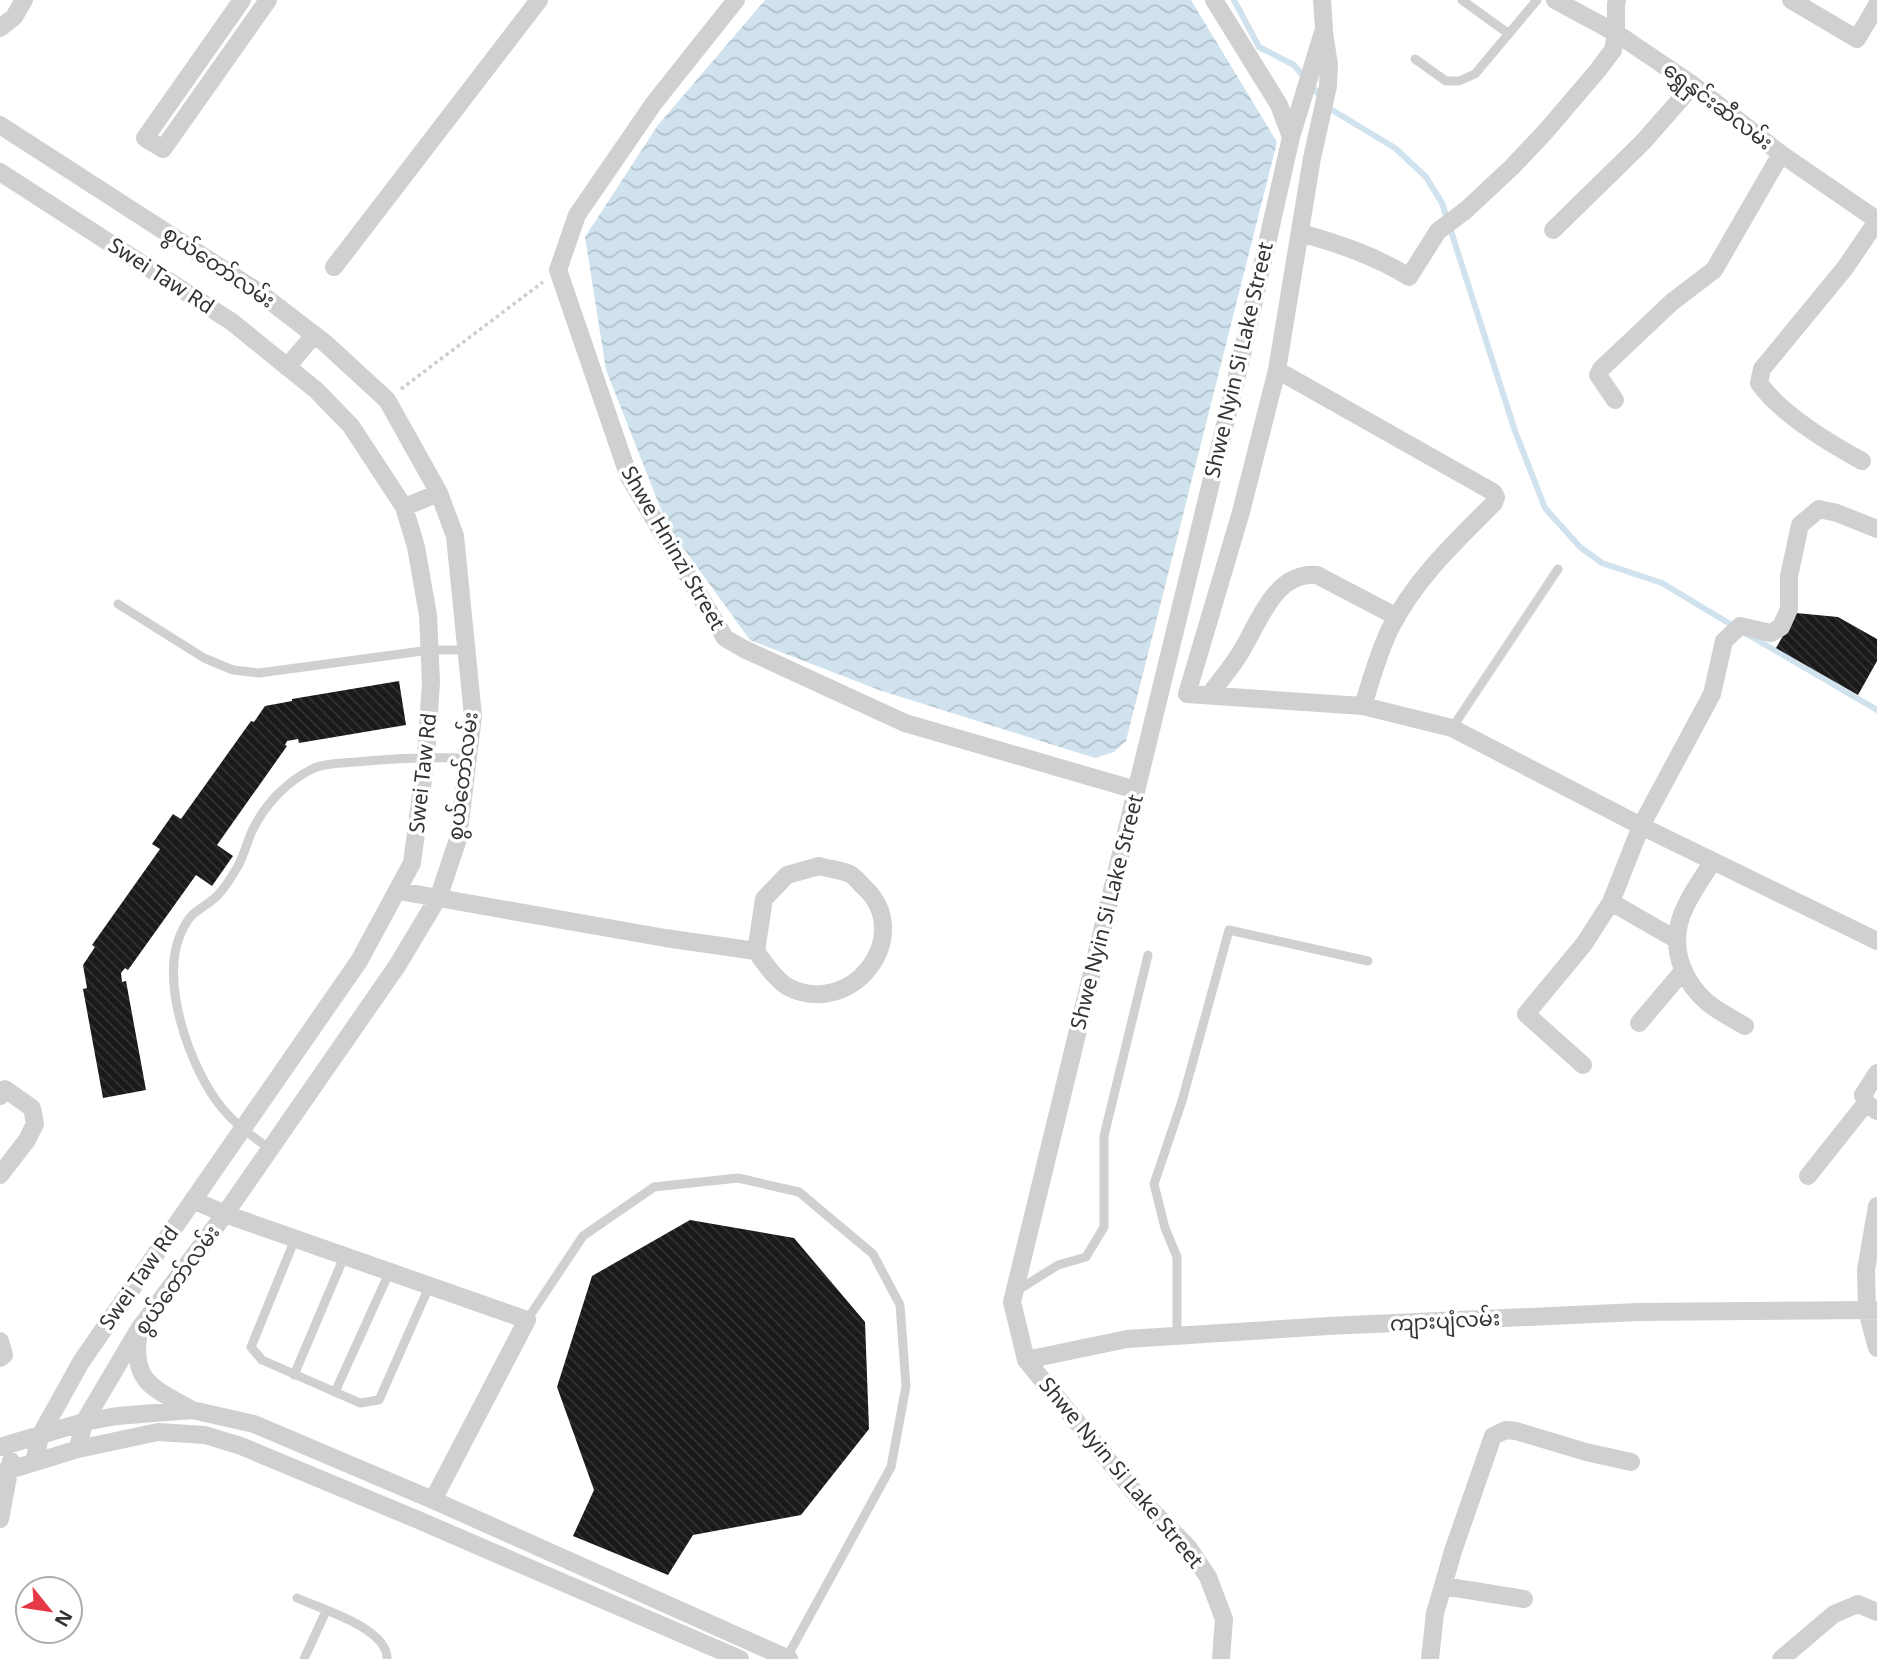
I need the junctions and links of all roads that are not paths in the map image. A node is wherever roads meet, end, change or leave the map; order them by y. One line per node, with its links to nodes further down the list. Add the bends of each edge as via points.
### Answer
1 (24, 0): 14 (street)
2 (242, 0): 3 (street, via 145,138 163,149)
3 (268, 0)
4 (539, 0): 27 (street)
5 (736, 0): 46 (street, Shwe Hninzi Street, via 654,103 577,215 558,270 629,477 724,638 905,723)
6 (1214, 0): 21 (street, via 1279,105)
7 (1322, 0): 15 (street)
8 (1462, 0): 17 (lane)
9 (1538, 0): 17 (lane)
10 (1555, 0): 16 (street, ရွှေနှင်းဆီလမ်း)
11 (1617, 0): 16 (street)
12 (1791, 0): 13 (street, via 1857,38)
13 (1877, 5)
14 (0, 28)
15 (1324, 29): 21 (street, Shwe Nyin Si Lake Street); 26 (street, via 1328,86)
16 (1616, 33): 19 (street, ရွှေနှင်းဆီလမ်း); 26 (street, via 1613,50 1577,97 1512,167 1438,231 1409,277 1389,264)
17 (1509, 34): 18 (lane, via 1475,74 1459,81 1446,82)
18 (1415, 60)
19 (1693, 85): 22 (street, ရွှေနှင်းဆီလမ်း); 25 (street, via 1643,142)
20 (0, 125): 28 (street, စွယ်တော်လမ်း, via 257,291)
21 (1291, 137): 46 (street, Shwe Nyin Si Lake Street)
22 (1781, 153): 24 (street, ရွှေနှင်းဆီလမ်း); 31 (street, via 1714,270 1672,302 1601,369 1600,382)
23 (0, 172): 29 (street, Swei Taw Rd, via 232,322)
24 (1877, 220): 32 (street, via 1845,268 1762,369 1759,383 1810,429)
25 (1553, 230)
26 (1301, 233): 30 (street)
27 (334, 267)
28 (314, 335): 29 (street); 33 (street, စွယ်တော်လမ်း, via 387,400)
29 (287, 367): 34 (street, Swei Taw Rd, via 351,426)
30 (1278, 370): 38 (street, via 1496,497 1417,585); 41 (street, via 1187,694)
31 (1615, 400)
32 (1862, 461)
33 (439, 493): 34 (street); 40 (street, စွယ်တော်လမ်း, via 454,536)
34 (404, 507): 39 (street, Swei Taw Rd, via 416,547)
35 (1877, 529): 47 (street, via 1819,509 1800,525 1789,576 1789,610 1781,627 1771,633 1736,630 1724,641 1712,694)
36 (1558, 569): 43 (lane)
37 (118, 604): 39 (lane, via 204,658 233,670 259,673)
38 (1397, 617): 41 (street, via 1317,575 1304,575 1271,598 1241,653); 42 (street)
39 (430, 650): 40 (lane); 44 (street, Swei Taw Rd)
40 (466, 650): 45 (street, စွယ်တော်လမ်း, via 473,716)
41 (1210, 694): 42 (street)
42 (1363, 706): 43 (street)
43 (1452, 729): 47 (street)
44 (426, 757): 45 (lane); 49 (street, Swei Taw Rd, via 412,863); 64 (lane, via 317,767 295,779 262,814 229,881 215,898 189,916 173,959 174,983 190,1047 212,1093)
45 (468, 758): 50 (street, စွယ်တော်လမ်း, via 458,839)
46 (1136, 790): 75 (street, Shwe Nyin Si Lake Street)
47 (1641, 826): 48 (street); 51 (street)
48 (1713, 861): 52 (street, via 1679,922); 53 (street)
49 (399, 891): 50 (street); 64 (street, Swei Taw Rd, via 359,961)
50 (439, 897): 54 (street); 65 (street, စွယ်တော်လမ်း, via 397,966)
51 (1611, 902): 52 (street); 60 (street, via 1584,944 1525,1014)
52 (1677, 940): 57 (street)
53 (1877, 941)
54 (756, 951): 54 (street, via 788,986 820,995 852,986 875,962 884,930 875,898 851,875 819,866 787,875 764,899)
55 (1148, 955): 75 (lane, via 1104,1136 1104,1227 1086,1257 1058,1265)
56 (1368, 961): 79 (lane, via 1229,930 1154,1184 1177,1257)
57 (1683, 971): 58 (street); 59 (street, via 1708,1003)
58 (1639, 1023)
59 (1745, 1026)
60 (1583, 1065)
61 (1877, 1073): 63 (street, via 1863,1095)
62 (0, 1096): 66 (street, via 5,1089 32,1108 35,1124)
63 (1872, 1107): 67 (street)
64 (241, 1129): 65 (lane); 68 (street, Swei Taw Rd)
65 (270, 1149): 70 (street, စွယ်တော်လမ်း)
66 (0, 1175)
67 (1808, 1176)
68 (193, 1200): 70 (street); 88 (street, Swei Taw Rd, via 81,1362)
69 (1877, 1206): 76 (street, via 1866,1270)
70 (225, 1214): 71 (street); 78 (street, စွယ်တော်လမ်း)
71 (295, 1239): 72 (street); 84 (lane, via 251,1347 262,1360)
72 (344, 1257): 73 (street); 84 (lane)
73 (389, 1273): 74 (street); 85 (lane)
74 (429, 1287): 77 (street); 85 (lane, via 379,1400 360,1403)
75 (1014, 1293): 83 (street, Shwe Nyin Si Lake Street, via 1012,1302)
76 (1874, 1308): 79 (street, ကျားပျံလမ်း, via 1638,1312); 81 (street)
77 (527, 1320): 94 (street); 106 (lane, via 583,1236 654,1187 738,1178 799,1192 873,1254 900,1305 906,1386 891,1467)
78 (139, 1329): 86 (street, via 135,1357 146,1383); 87 (street, စွယ်တော်လမ်း)
79 (1177, 1336): 83 (street, ကျားပျံလမ်း, via 1127,1339)
80 (0, 1341): 82 (street, via 5,1355)
81 (1877, 1348)
82 (0, 1358)
83 (1026, 1360): 107 (street, Shwe Nyin Si Lake Street, via 1140,1499 1188,1547 1208,1577 1224,1619)
84 (294, 1375): 85 (lane)
85 (335, 1392)
86 (192, 1410): 87 (street); 94 (street, via 254,1424)
87 (84, 1422): 88 (street); 90 (street, စွယ်တော်လမ်း)
88 (41, 1434): 89 (street); 91 (street, Swei Taw Rd)
89 (6, 1445): 93 (street)
90 (78, 1449): 91 (street); 105 (street, via 158,1432 205,1435 241,1446)
91 (34, 1461): 93 (street)
92 (1631, 1462): 96 (street, via 1516,1431 1493,1436)
93 (5, 1471): 95 (street)
94 (433, 1500): 106 (street)
95 (0, 1519)
96 (1443, 1586): 99 (street); 108 (street)
97 (297, 1598): 101 (lane)
98 (1877, 1598): 100 (street)
99 (1524, 1599)
100 (1858, 1604): 102 (street); 109 (street, via 1834,1614)
101 (327, 1611): 103 (lane); 104 (lane, via 365,1628 380,1642)
102 (1877, 1612)
103 (304, 1659)
104 (387, 1659)
105 (740, 1659)
106 (787, 1659)
107 (1221, 1659)
108 (1430, 1659)
109 (1781, 1659)

